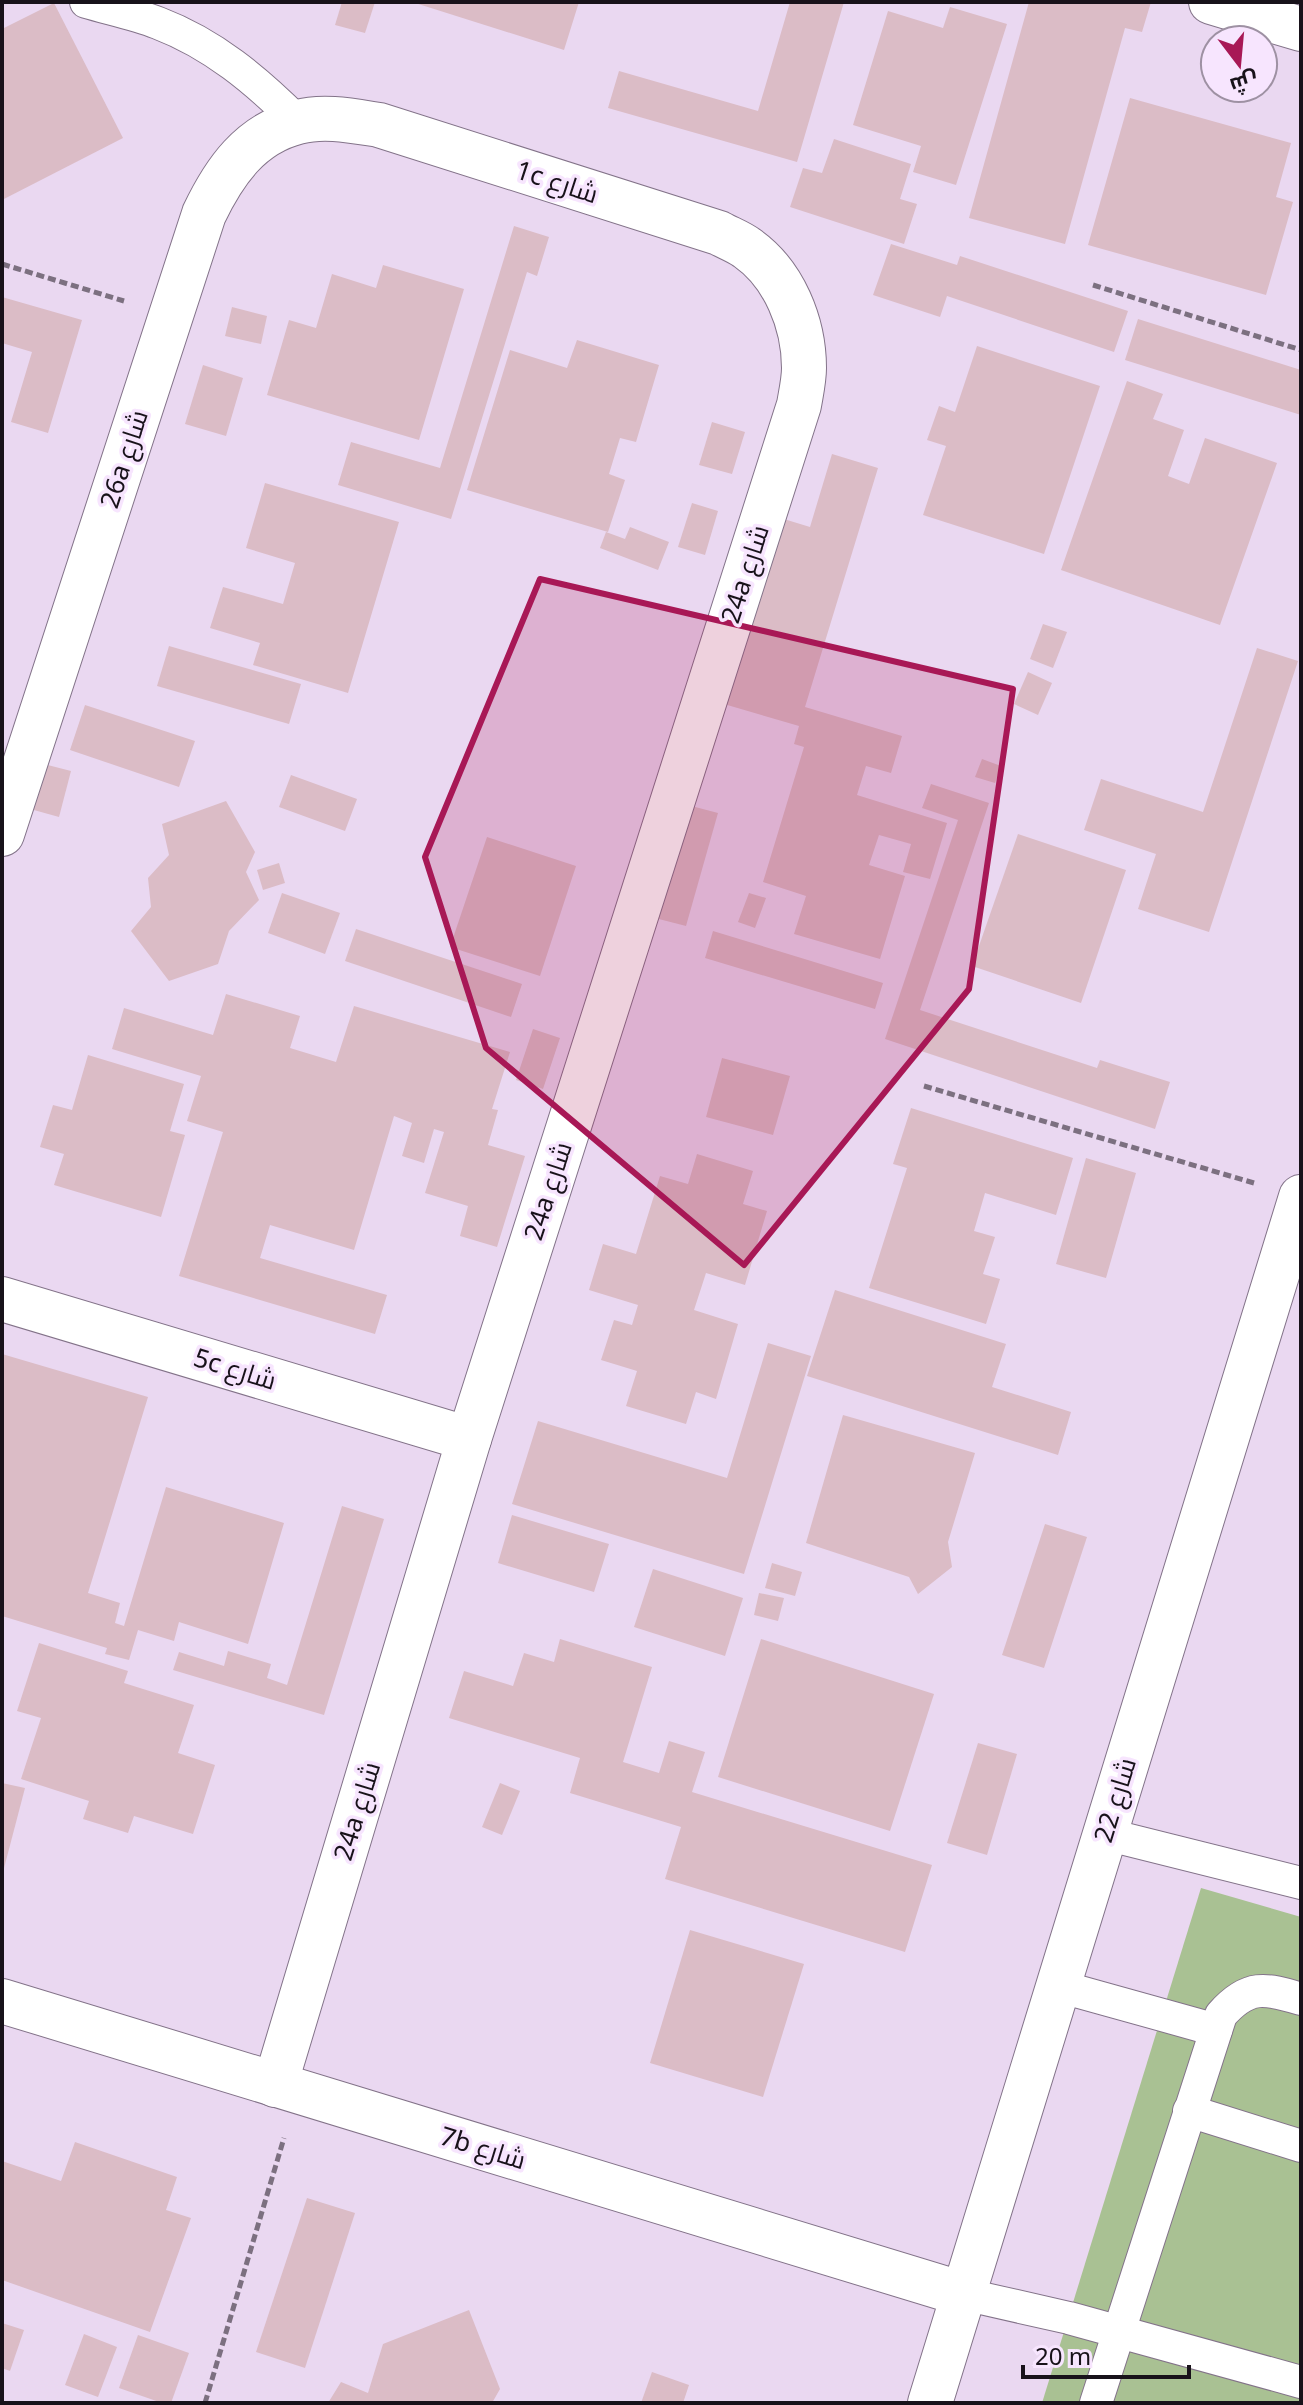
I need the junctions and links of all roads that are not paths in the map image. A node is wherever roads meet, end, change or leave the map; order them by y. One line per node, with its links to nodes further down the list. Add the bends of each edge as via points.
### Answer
1 (86, 2): 4 (lane, via 157,23 211,48 259,83)
2 (1211, 2): 3 (street)
3 (1301, 29)
4 (298, 122): 5 (street, 1c شارع, via 335,119 379,125 719,233 770,269); 6 (street, 26a شارع, via 241,154 204,214)
5 (789, 299): 9 (street, 24a شارع, via 804,369 799,405)
6 (2, 834)
7 (1301, 1197): 10 (street, شارع 22)
8 (2, 1299): 9 (street, 5c شارع)
9 (469, 1439): 16 (street, 24a شارع)
10 (1105, 1834): 11 (lane); 12 (street, شارع 22)
11 (1301, 1883)
12 (1058, 1986): 15 (lane); 19 (street, شارع 22)
13 (1301, 1999): 15 (lane, via 1263,1990 1246,1993 1221,2015)
14 (2, 2001): 16 (street, 7b شارع)
15 (1216, 2030): 17 (lane)
16 (286, 2088): 19 (street, 7b شارع)
17 (1189, 2111): 18 (lane); 20 (lane)
18 (1301, 2146)
19 (963, 2294): 20 (lane); 22 (street, شارع 22)
20 (1118, 2333): 21 (lane); 23 (lane)
21 (1301, 2382)
22 (930, 2403)
23 (1096, 2403)

